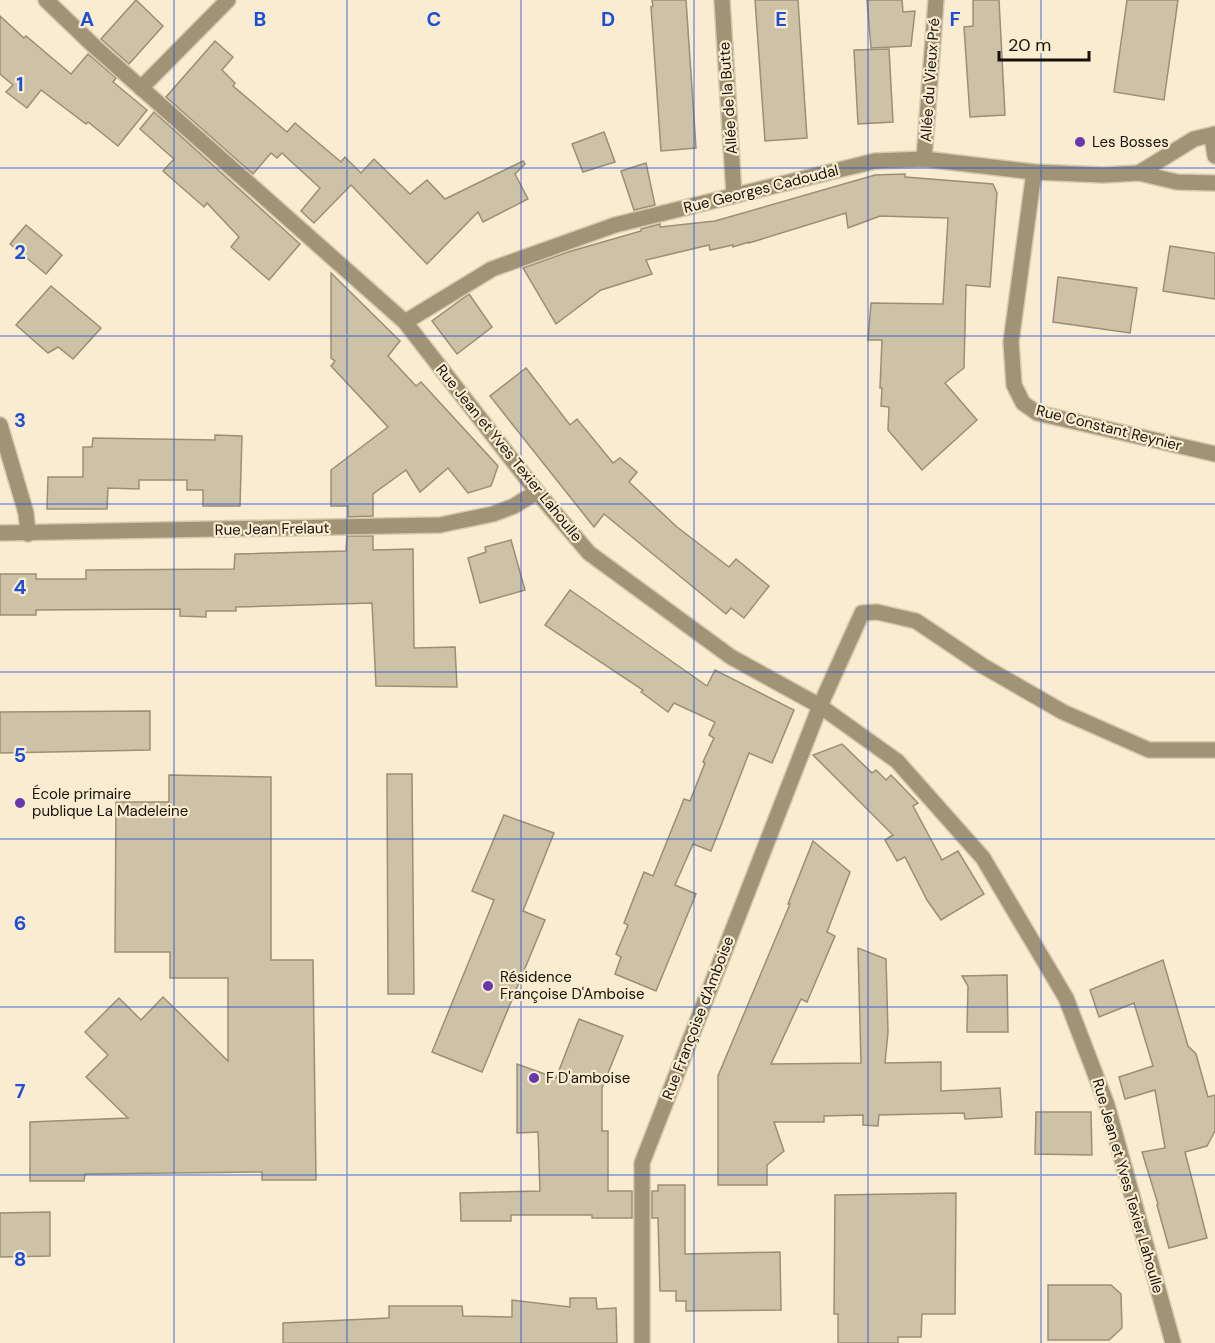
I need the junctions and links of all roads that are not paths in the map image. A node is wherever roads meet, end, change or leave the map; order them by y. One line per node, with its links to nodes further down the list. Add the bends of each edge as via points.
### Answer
1 (46, 0): 5 (street, Rue Jean et Yves Texier Lahoulle)
2 (228, 0): 5 (street)
3 (722, 0): 12 (street, Allée de la Butte)
4 (936, 0): 8 (street, Allée du Vieux Pré)
5 (141, 88): 13 (street, Rue Jean et Yves Texier Lahoulle)
6 (1215, 136): 7 (street); 10 (street, Rue Georges Cadoudal, via 1194,139)
7 (1215, 156)
8 (924, 159): 9 (street, Rue Georges Cadoudal); 12 (street, Rue Georges Cadoudal, via 875,161)
9 (1034, 172): 10 (street, Rue Georges Cadoudal); 15 (street, Rue Constant Reynier, via 1011,342 1014,385 1023,403 1037,413)
10 (1139, 173): 11 (street, Rue Georges Cadoudal, via 1177,182)
11 (1215, 183)
12 (734, 195): 13 (street, Rue Georges Cadoudal, via 615,225 492,270)
13 (405, 322): 16 (street, Rue Jean et Yves Texier Lahoulle)
14 (0, 425): 18 (street, via 26,513)
15 (1215, 454)
16 (537, 492): 18 (street, Rue Jean Frelaut, via 493,514 440,525); 19 (street, Rue Jean et Yves Texier Lahoulle, via 589,553 731,657)
17 (0, 533): 18 (street, Rue Jean Frelaut)
18 (28, 534)
19 (820, 706): 20 (street, Rue Françoise d'Amboise, via 862,612 877,612 916,621 1063,712 1149,750); 21 (street, Rue Françoise d'Amboise, via 642,1163); 22 (street, Rue Jean et Yves Texier Lahoulle, via 897,761 983,858 1066,999 1107,1105)
20 (1215, 750)
21 (642, 1343)
22 (1173, 1343)

